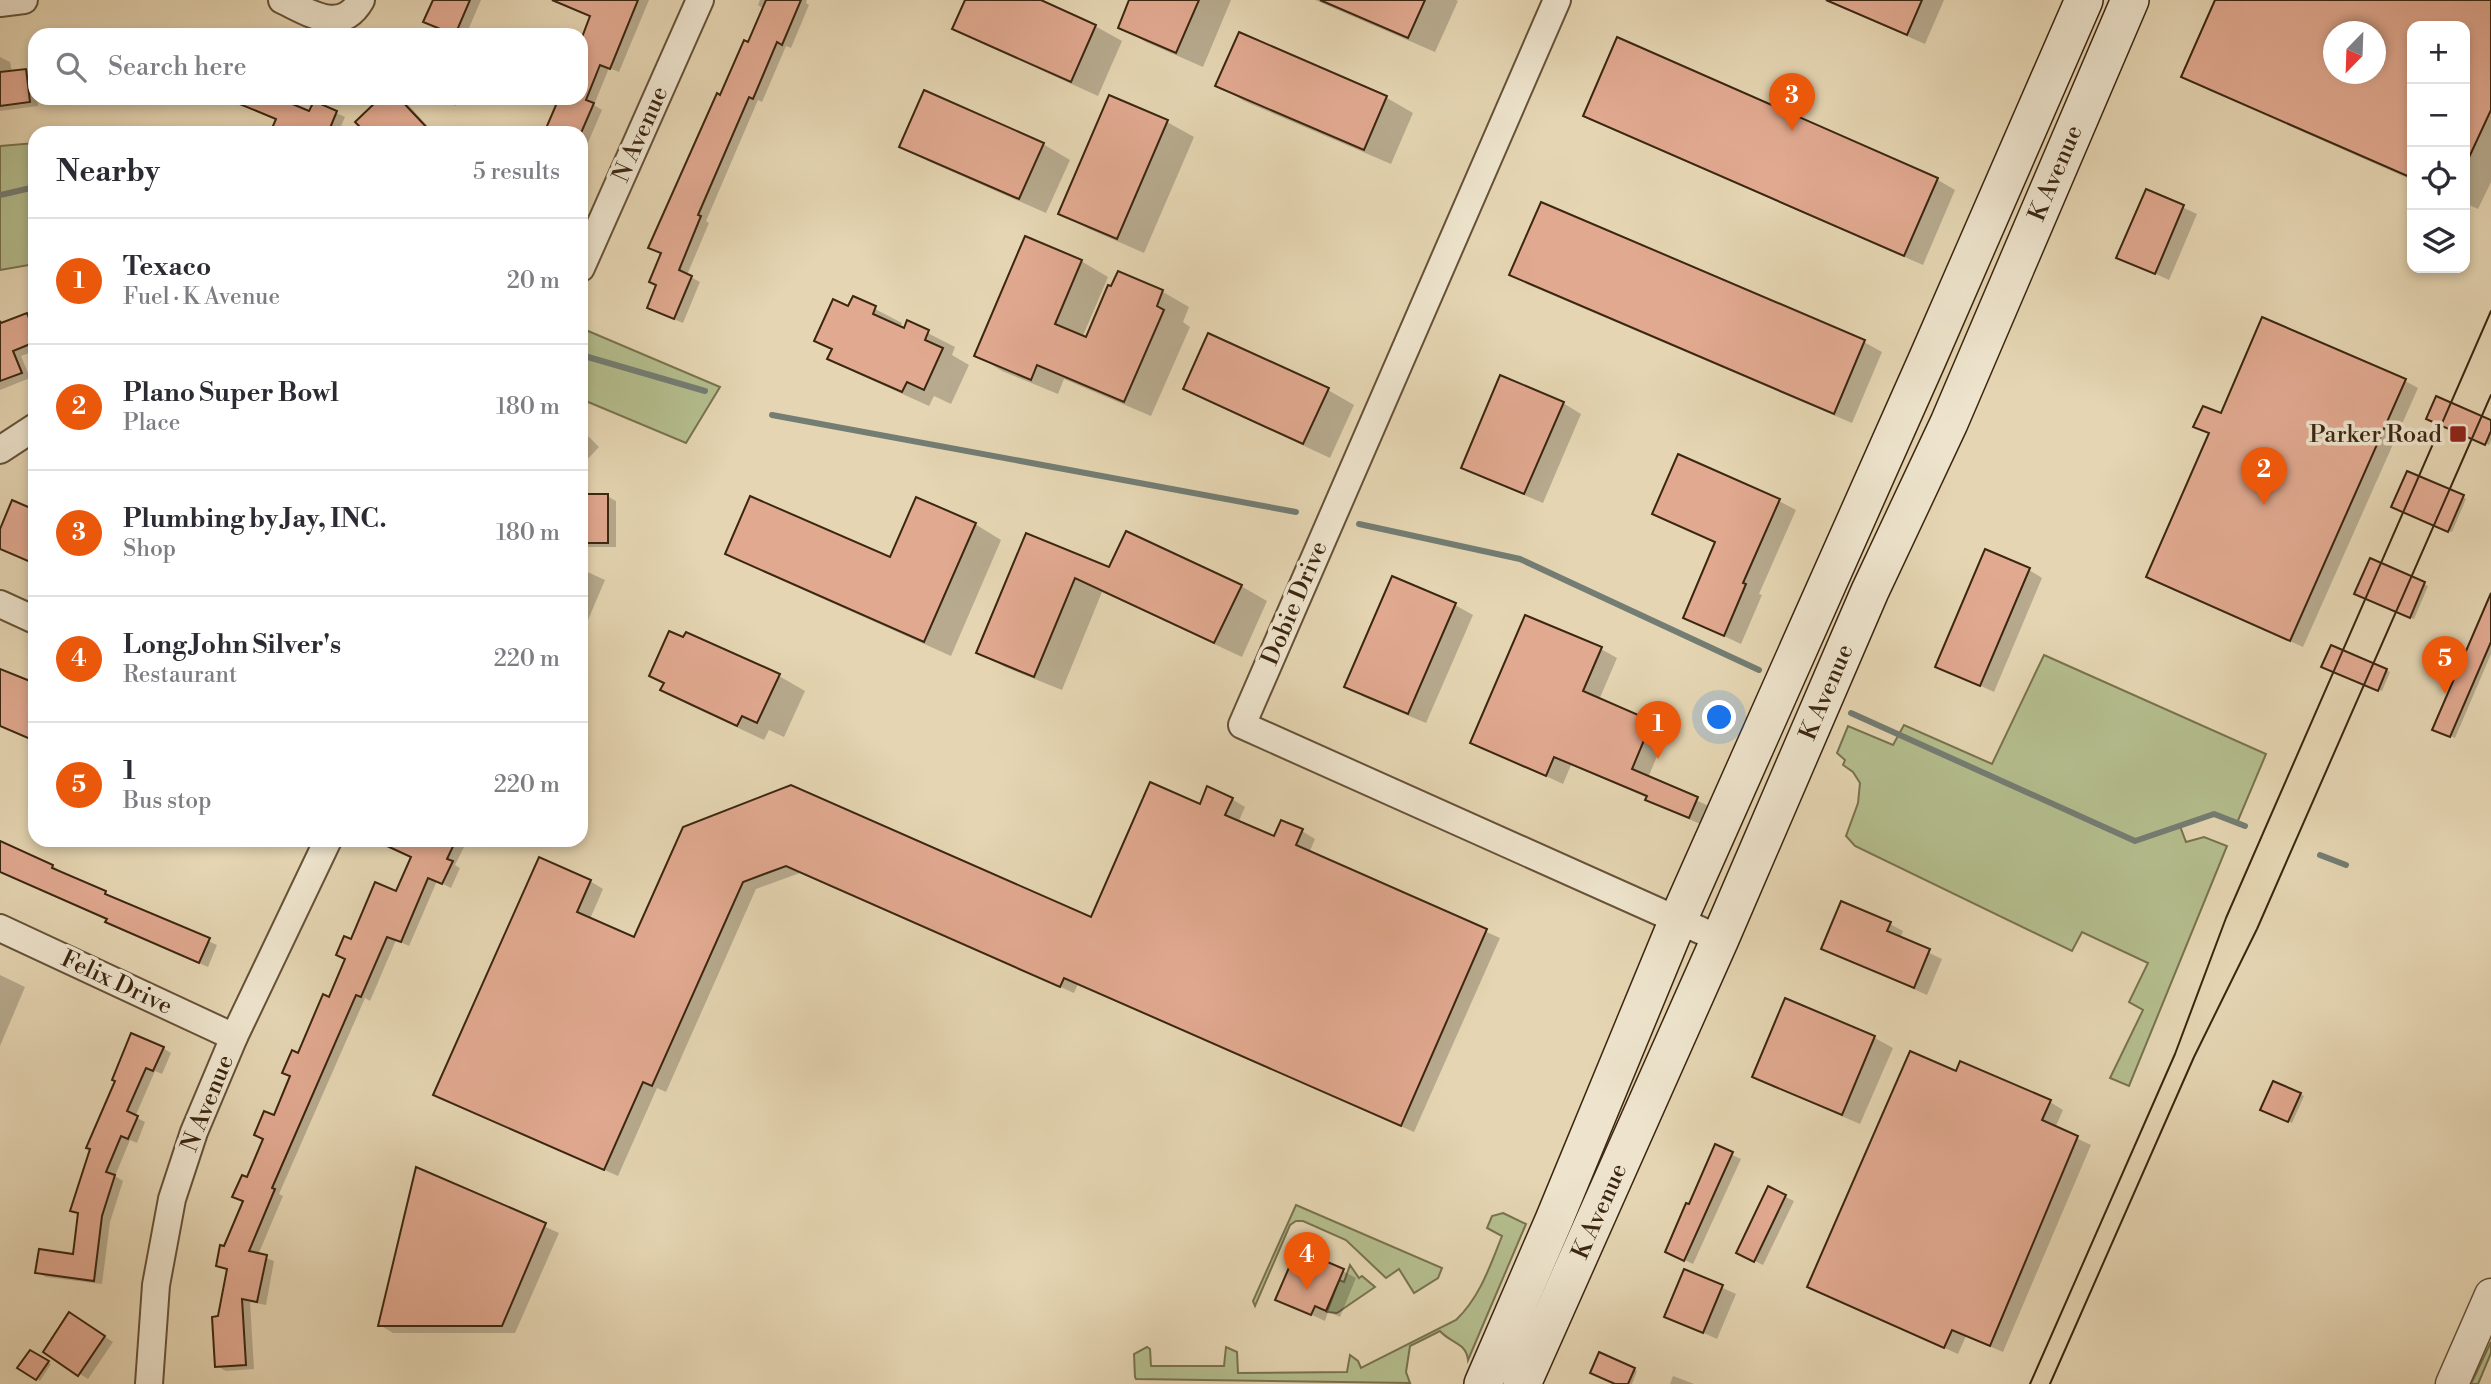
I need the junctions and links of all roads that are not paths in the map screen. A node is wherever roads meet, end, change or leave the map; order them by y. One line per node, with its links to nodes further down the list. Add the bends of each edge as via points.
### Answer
1 (24, 0): 8 (street)
2 (282, 0): 3 (street, via 323,18 340,19 353,13)
3 (361, 0)
4 (700, 0): 11 (street, N Avenue)
5 (1557, 0): 21 (street, Dobie Drive, via 1242,725)
6 (2084, 0): 9 (main road, K Avenue)
7 (2130, 0): 10 (main road, K Avenue)
8 (0, 3)
9 (2063, 45): 10 (main road); 12 (main road, K Avenue)
10 (2103, 61): 13 (main road, K Avenue)
11 (588, 252)
12 (1927, 360): 13 (main road); 18 (main road, K Avenue)
13 (1968, 378): 19 (main road, K Avenue)
14 (28, 432): 15 (street)
15 (0, 450)
16 (0, 604): 17 (street)
17 (28, 617)
18 (1809, 626): 19 (main road); 21 (main road, K Avenue)
19 (1847, 643): 23 (main road, K Avenue)
20 (325, 847): 24 (street, N Avenue)
21 (1678, 920): 23 (street, Dobie Drive); 27 (main road, K Avenue)
22 (0, 928): 24 (street, Felix Drive)
23 (1720, 939): 28 (main road, K Avenue)
24 (234, 1037): 26 (street, N Avenue, via 172,1199 156,1285)
25 (2491, 1295): 29 (street)
26 (149, 1384)
27 (1483, 1384)
28 (1522, 1384)
29 (2452, 1384)

